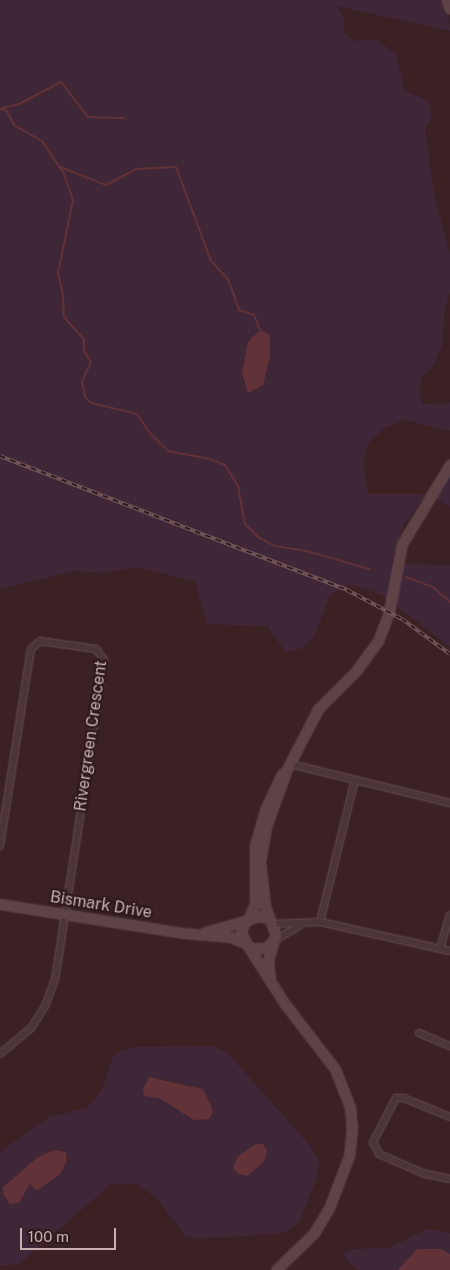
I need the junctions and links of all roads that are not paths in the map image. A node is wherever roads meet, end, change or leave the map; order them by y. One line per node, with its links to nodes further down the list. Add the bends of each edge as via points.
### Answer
1 (447, 0): 2 (main road)
2 (450, 9)
3 (450, 464): 4 (main road, via 402,544 389,612 378,641 365,660 318,709)
4 (289, 766): 5 (street); 11 (main road, via 273,789 259,827 252,863 255,903); 12 (main road, via 270,813 261,851 260,883)
5 (355, 780): 6 (street); 13 (street)
6 (450, 803)
7 (0, 846): 9 (street, Rivergreen Crescent, via 31,650 40,640 96,649 104,660)
8 (0, 904): 9 (main road, Bismark Drive)
9 (65, 915): 15 (main road, Bismark Drive); 24 (street, via 48,1000 31,1028)
10 (450, 915): 18 (street)
11 (247, 920): 12 (main road); 15 (main road, Bismark Drive); 17 (main road, via 241,932)
12 (270, 921): 14 (street); 16 (main road)
13 (320, 922): 14 (street); 18 (street)
14 (301, 925): 16 (street)
15 (198, 934): 17 (main road, Bismark Drive, via 231,937)
16 (274, 942): 17 (main road, via 262,950); 20 (main road, via 268,961)
17 (247, 946): 20 (main road)
18 (440, 949): 19 (street)
19 (450, 952)
20 (270, 980): 27 (main road, via 335,1069 344,1088 352,1128 349,1156 329,1208 314,1233)
21 (419, 1033): 23 (street)
22 (450, 1036): 23 (street)
23 (448, 1046)
24 (0, 1054)
25 (450, 1118): 26 (street, via 404,1098 396,1098 373,1142 378,1154 425,1174)
26 (450, 1180)
27 (276, 1270)

